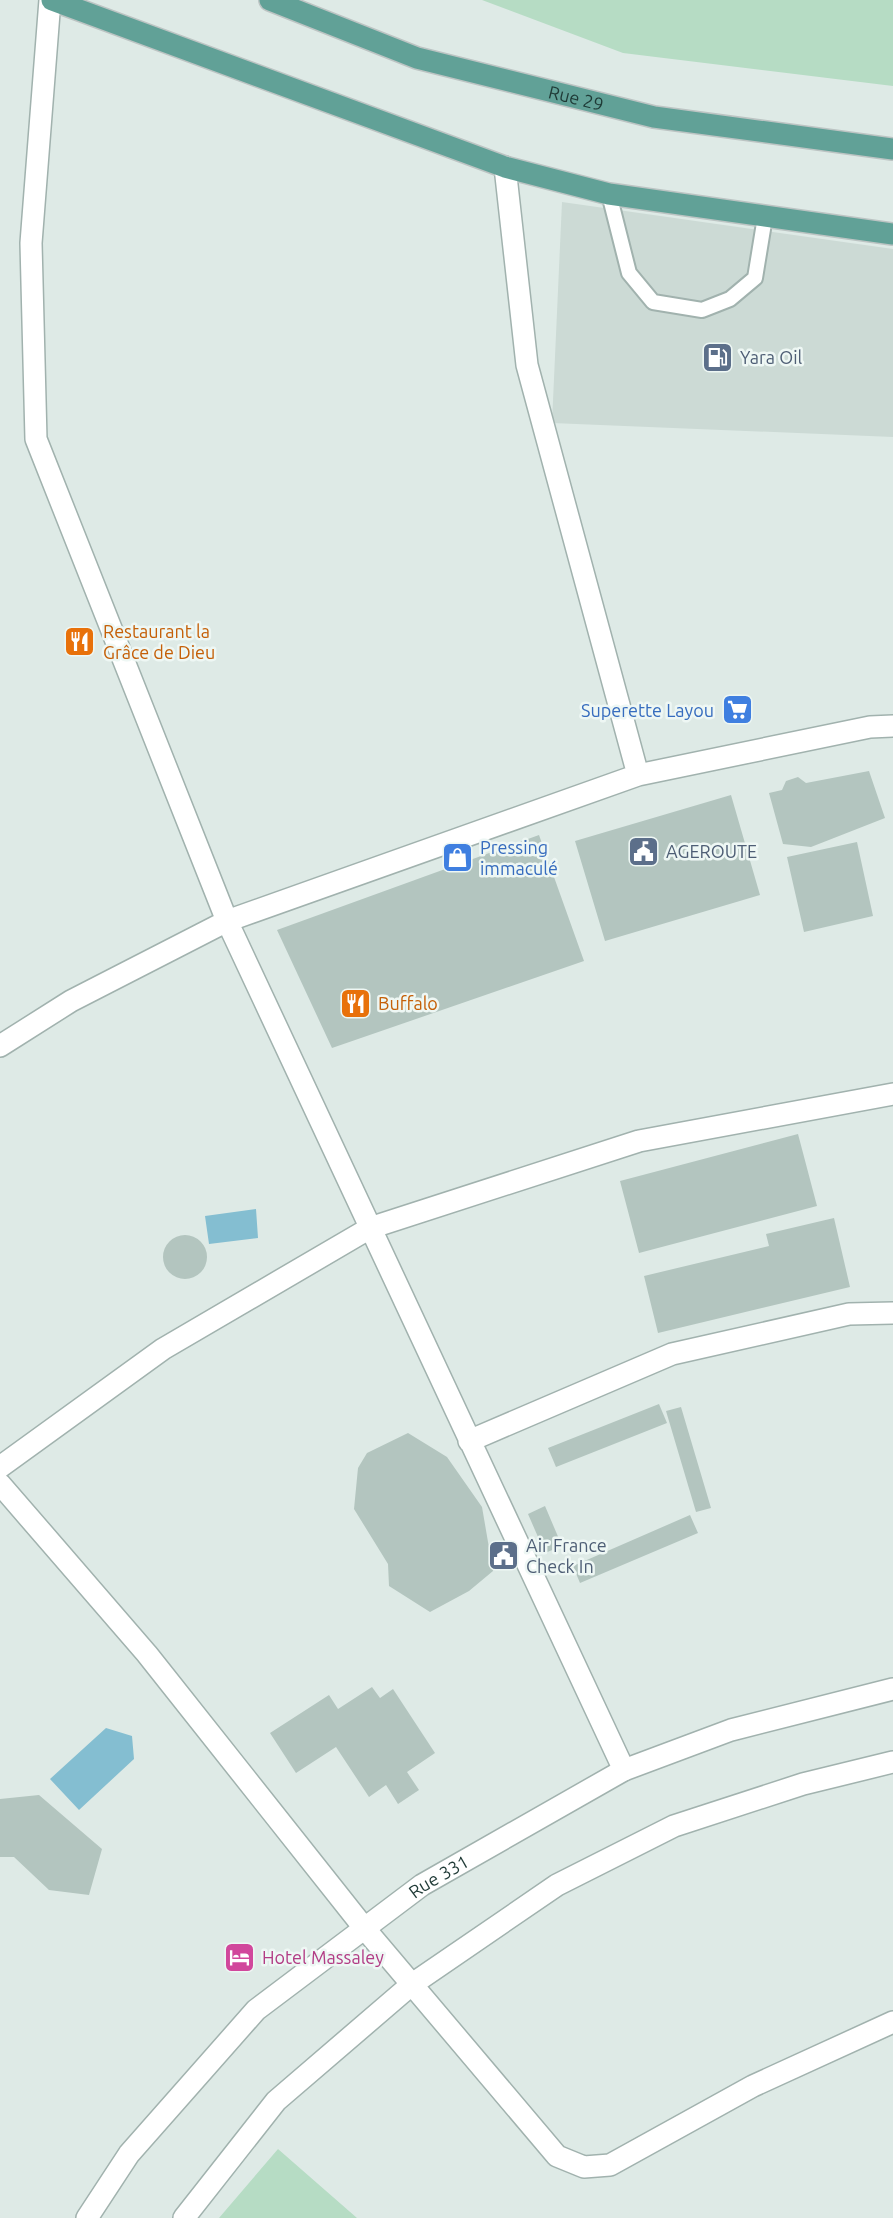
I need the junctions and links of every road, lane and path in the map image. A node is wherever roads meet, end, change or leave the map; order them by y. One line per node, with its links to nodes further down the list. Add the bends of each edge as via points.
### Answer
1 (51, 0): 4 (main road); 10 (street, via 31,243 36,439)
2 (270, 0): 3 (main road, Rue 29, via 417,58 654,117)
3 (893, 149)
4 (505, 167): 5 (main road); 9 (street, via 527,365)
5 (609, 194): 6 (main road); 6 (lane, via 629,273 653,302 702,310 730,299 755,278)
6 (765, 217): 7 (main road)
7 (893, 234)
8 (893, 726): 9 (street)
9 (638, 775): 10 (street)
10 (227, 921): 11 (street, via 71,1001); 13 (street)
11 (0, 1046)
12 (893, 1094): 13 (street, via 639,1141)
13 (370, 1228): 15 (street); 16 (street, via 163,1349)
14 (893, 1313): 15 (street, via 849,1314 671,1354)
15 (469, 1441): 20 (street)
16 (0, 1467)
17 (0, 1484): 21 (street, via 146,1654)
18 (893, 1689): 20 (street, Rue 331, via 731,1730)
19 (893, 1762): 22 (street, via 803,1784 674,1826 557,1885)
20 (624, 1770): 21 (street, Rue 331, via 422,1885)
21 (365, 1929): 22 (street); 24 (street, Rue 331, via 256,2010 129,2154)
22 (411, 1985): 23 (street, via 556,2156 584,2167 610,2165 753,2086); 25 (street, via 276,2101)
23 (893, 2022)
24 (87, 2218)
25 (184, 2218)

